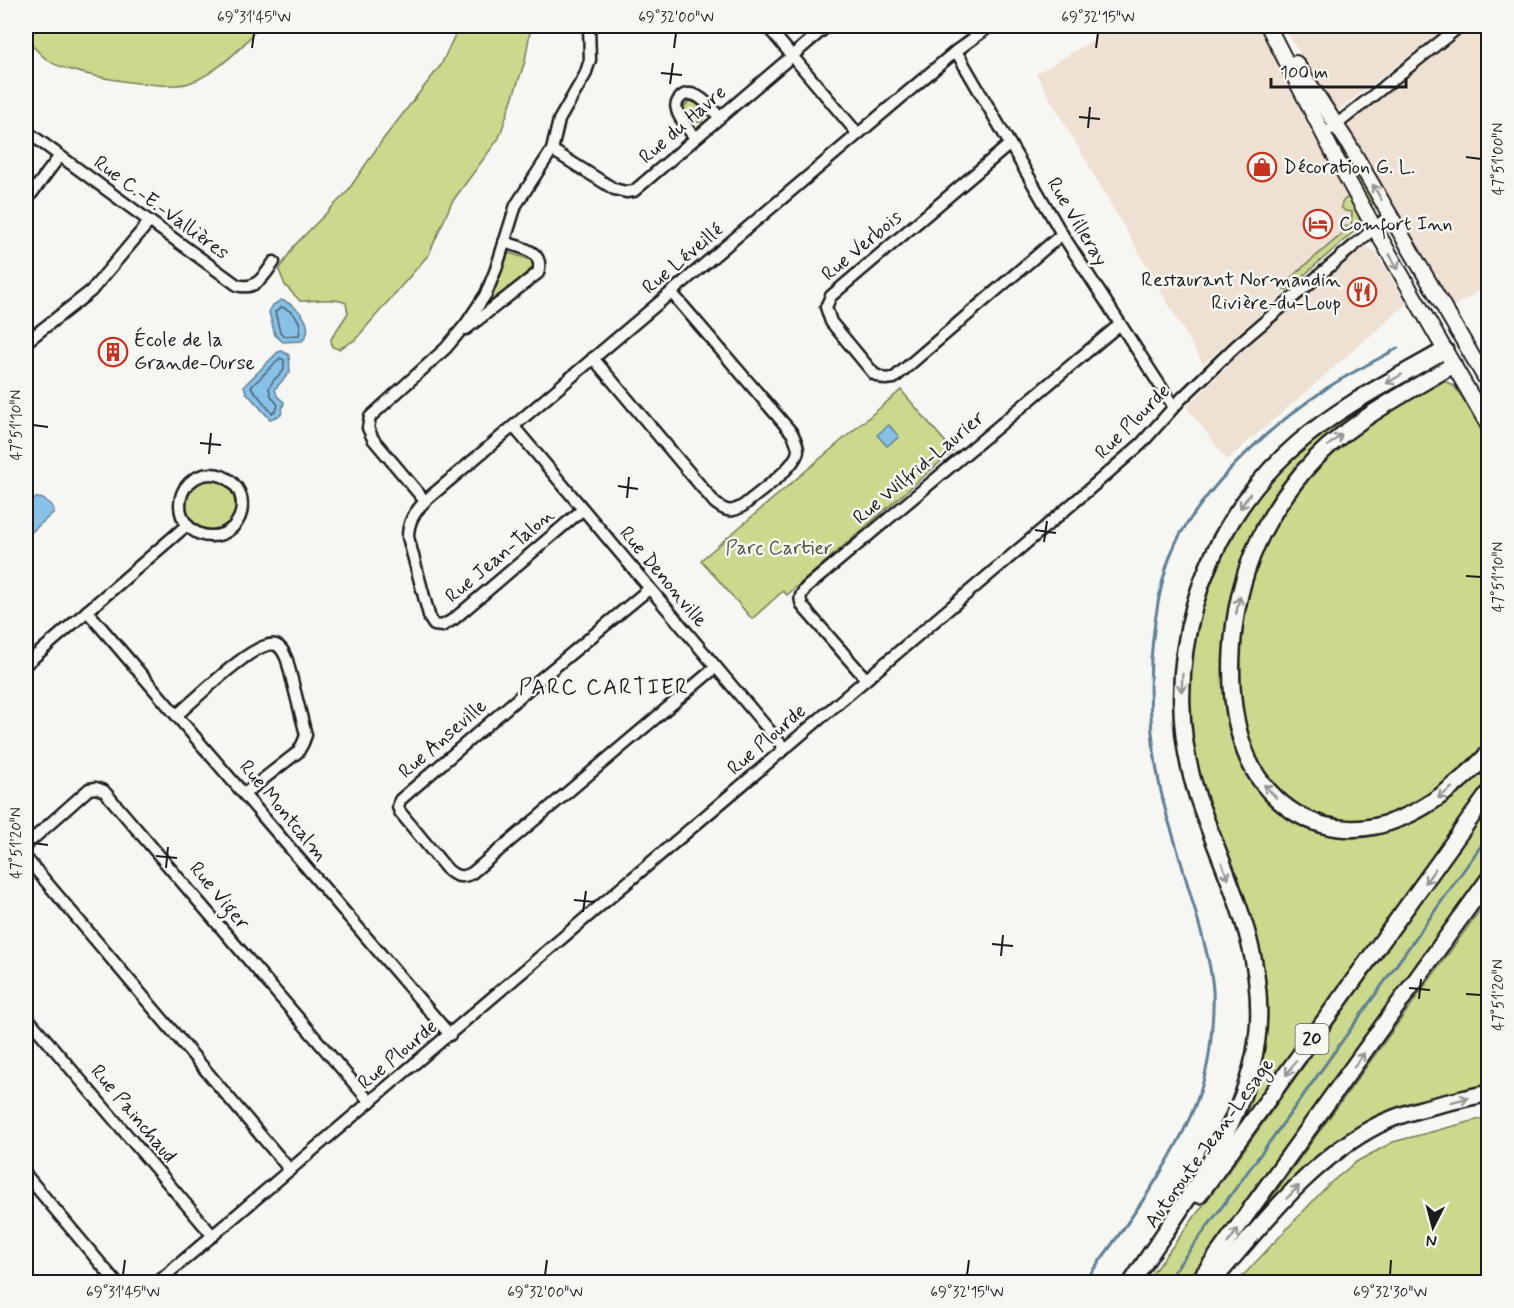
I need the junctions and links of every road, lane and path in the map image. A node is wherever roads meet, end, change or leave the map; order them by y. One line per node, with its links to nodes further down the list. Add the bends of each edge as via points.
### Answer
1 (590, 26): 16 (street, via 590,60 559,120)
2 (767, 26): 8 (street)
3 (827, 26): 8 (street, Rue du Havre)
4 (990, 26): 7 (street, Rue Léveillé)
5 (1270, 26): 10 (main road); 13 (main road)
6 (1460, 26): 10 (street)
7 (956, 51): 12 (street, Rue Léveillé); 15 (street, Rue Villeray)
8 (792, 55): 9 (street, Rue du Havre); 12 (street)
9 (719, 117): 14 (street, Rue du Havre); 14 (street, via 693,94 679,99 677,112)
10 (1337, 126): 13 (street); 19 (main road, one-way to 10)
11 (26, 131): 17 (street, Rue C.-E.-Vallières)
12 (858, 134): 25 (street, Rue Léveillé)
13 (1323, 134): 21 (main road)
14 (695, 138): 16 (street, Rue du Havre, via 642,185 626,192 614,189)
15 (1011, 144): 22 (street, Rue Villeray); 22 (street, Rue Verbois, via 831,296 826,307 831,322 874,374 894,378)
16 (552, 150): 23 (street, via 516,205)
17 (59, 157): 18 (street); 20 (street, Rue C.-E.-Vallières)
18 (26, 201)
19 (1390, 215): 21 (street, Rue Plourde); 28 (main road)
20 (150, 221): 24 (street, Rue C.-E.-Vallières, via 237,285 255,285); 29 (street, via 91,291)
21 (1374, 228): 30 (main road, one-way to 30); 35 (street, Rue Plourde, via 1236,346)
22 (1062, 234): 26 (street, Rue Villeray)
23 (504, 242): 27 (street, via 486,294); 27 (street, via 536,254 540,260 538,273)
24 (274, 262)
25 (671, 292): 32 (street, Rue Léveillé); 32 (street, via 792,432 797,443 794,462 744,505 729,511 716,503)
26 (1119, 325): 35 (street, Rue Villeray); 46 (street, Rue Wilfrid-Laurier, via 800,595 804,608)
27 (457, 337): 38 (street, via 368,422 373,439)
28 (1463, 340): 30 (main road); 31 (main road)
29 (26, 342)
30 (1445, 350): 33 (main road); 64 (highway, one-way to 64, via 1334,415 1276,462 1233,518 1198,592 1183,665 1185,746 1194,787 1254,955 1260,1002 1258,1030 1250,1079 1241,1102)
31 (1472, 354): 33 (main road); 34 (main road)
32 (593, 358): 37 (street, Rue Léveillé)
33 (1454, 365): 36 (main road); 49 (highway, one-way to 33, via 1446,792 1420,809 1372,827 1318,824 1290,810 1266,788 1249,762 1234,703 1233,644 1242,590 1257,544 1284,498 1327,447 1345,432)
34 (1488, 383)
35 (1174, 407): 46 (street, Rue Plourde, via 1123,460)
36 (1488, 425)
37 (514, 427): 38 (street, Rue Léveillé); 39 (street, Rue Denonville)
38 (425, 501): 41 (street, Rue Léveillé)
39 (582, 510): 41 (street, Rue Jean-Talon, via 454,620 442,626 429,619); 42 (street, Rue Denonville)
40 (187, 525): 40 (street, via 208,536 231,529 243,508 236,485 214,474 191,481 180,502); 43 (street)
41 (408, 527)
42 (649, 589): 45 (street, Rue Denonville); 45 (street, Rue Anseville, via 400,800 400,812 446,868 459,877 472,873)
43 (87, 611): 44 (street); 47 (street, Rue Montcalm)
44 (26, 664)
45 (716, 667): 48 (street, Rue Denonville)
46 (866, 679): 48 (street, Rue Plourde)
47 (177, 716): 50 (street, Rue Montcalm); 50 (street, via 250,652 269,644 282,649 306,735 297,752)
48 (785, 748): 56 (street, Rue Plourde)
49 (1488, 754)
50 (244, 794): 56 (street, Rue Montcalm)
51 (1488, 794): 64 (highway, Autoroute Jean-Lesage / 20, one-way to 64, via 1243,1136)
52 (26, 845): 58 (street, Rue Viger, via 89,789 104,791)
53 (26, 858): 59 (street)
54 (1488, 880): 65 (highway, 20, one-way to 54)
55 (26, 1016): 61 (street, Rue Painchaud)
56 (450, 1035): 58 (street, Rue Plourde)
57 (1488, 1093): 66 (highway, one-way to 57, via 1294,1191 1342,1148 1395,1118)
58 (370, 1102): 59 (street, Rue Plourde)
59 (290, 1170): 61 (street, Rue Plourde)
60 (26, 1175): 62 (street)
61 (213, 1236): 63 (street, Rue Plourde)
62 (116, 1282)
63 (158, 1282)
64 (1133, 1282)
65 (1198, 1282)
66 (1212, 1282)

